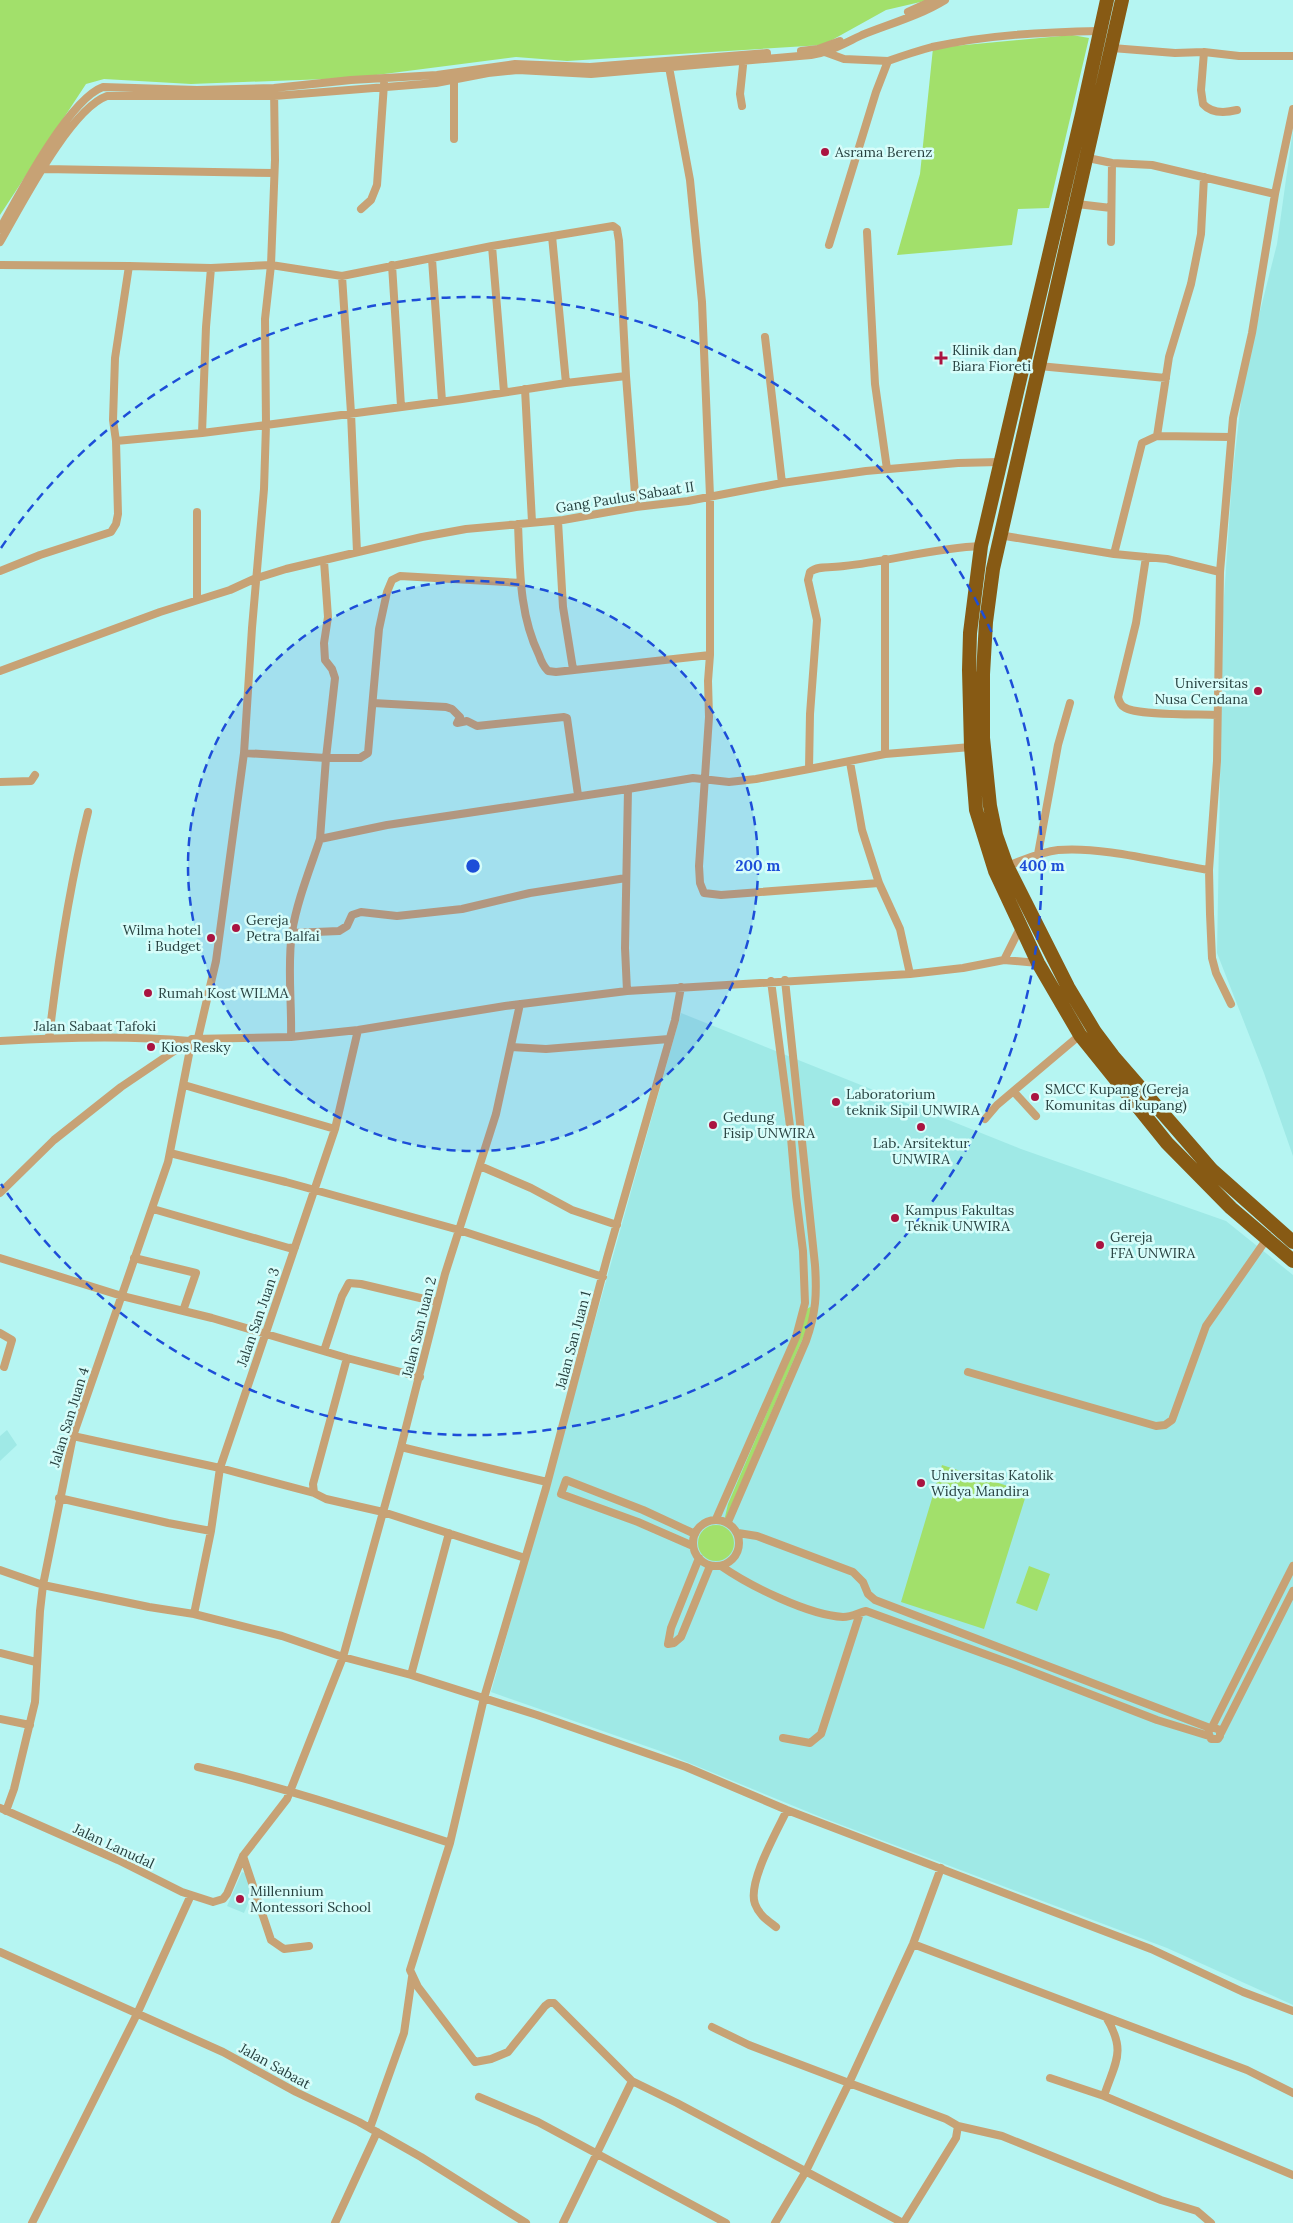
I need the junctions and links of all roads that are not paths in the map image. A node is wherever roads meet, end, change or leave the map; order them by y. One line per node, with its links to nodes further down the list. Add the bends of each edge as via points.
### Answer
1 (934, 0): 5 (street)
2 (945, 0): 5 (street, via 914,16)
3 (1106, 0): 6 (highway)
4 (1122, 0): 7 (highway)
5 (892, 21): 8 (street)
6 (1100, 31): 12 (street, via 1038,32 980,38); 53 (highway)
7 (1112, 48): 9 (street); 21 (highway)
8 (821, 51): 11 (street); 12 (street, via 844,59)
9 (1204, 52): 10 (street); 19 (street, via 1203,104 1215,112)
10 (1293, 56)
11 (744, 57): 13 (street); 15 (street, via 590,67 515,64); 17 (street)
12 (888, 61): 35 (street)
13 (669, 67): 14 (street, via 591,74 518,70); 64 (street, via 690,180 697,244)
14 (454, 80): 15 (street); 20 (street)
15 (384, 83): 16 (street); 29 (street, via 377,185 371,200)
16 (274, 92): 23 (street, via 107,96 84,112); 24 (street, Jalan San Juan 4); 30 (street, via 98,89 63,126)
17 (742, 106)
18 (1293, 109): 26 (street)
19 (1237, 110)
20 (454, 139)
21 (1088, 158): 22 (street); 27 (highway)
22 (1112, 163): 25 (street, via 1152,165); 28 (street)
23 (44, 169): 24 (street); 33 (street)
24 (274, 173): 40 (street, Jalan San Juan 4)
25 (1204, 178): 26 (street); 47 (street, via 1201,234 1195,266)
26 (1275, 194): 59 (street, via 1252,333)
27 (1077, 204): 28 (street); 45 (highway)
28 (1111, 208): 34 (street)
29 (361, 209)
30 (0, 229)
31 (866, 232): 62 (street, via 875,384)
32 (552, 236): 36 (street); 46 (street, via 608,226 617,228); 48 (street)
33 (0, 242)
34 (1111, 242)
35 (829, 245)
36 (492, 246): 37 (street); 50 (street)
37 (432, 259): 38 (street); 51 (street)
38 (392, 264): 43 (street); 52 (street)
39 (0, 265): 41 (street)
40 (271, 265): 42 (street); 43 (street); 56 (street, Jalan San Juan 4, via 265,319)
41 (129, 266): 42 (street); 60 (street, via 115,358)
42 (210, 268): 57 (street)
43 (342, 276): 55 (street)
44 (765, 338): 63 (street)
45 (1039, 366): 47 (street); 54 (highway)
46 (626, 376): 48 (street); 65 (street)
47 (1166, 378): 58 (street)
48 (566, 382): 49 (street)
49 (525, 389): 50 (street); 68 (street)
50 (504, 392): 51 (street)
51 (442, 401): 52 (street)
52 (401, 406): 55 (street)
53 (1013, 406): 54 (highway); 61 (highway)
54 (1029, 409): 70 (highway)
55 (352, 413): 56 (street); 72 (street)
56 (266, 425): 57 (street); 79 (street, Jalan San Juan 4)
57 (202, 433): 60 (street)
58 (1156, 436): 59 (street); 73 (street, via 1141,446)
59 (1230, 437): 78 (street)
60 (116, 440): 77 (street, via 118,514 111,532)
61 (999, 462): 62 (street, Gang Paulus Sabaat II); 71 (highway)
62 (887, 469): 63 (street, Gang Paulus Sabaat II)
63 (782, 482): 64 (street, Gang Paulus Sabaat II)
64 (710, 496): 65 (street, Gang Paulus Sabaat II); 82 (street)
65 (636, 507): 67 (street, Gang Paulus Sabaat II)
66 (197, 512): 81 (street)
67 (558, 521): 68 (street, Gang Paulus Sabaat II); 83 (street, via 563,607)
68 (532, 522): 69 (street, Gang Paulus Sabaat II)
69 (518, 524): 72 (street, Gang Paulus Sabaat II, via 466,529); 80 (street)
70 (999, 535): 73 (street); 102 (highway, via 986,622 983,738 990,806)
71 (981, 546): 75 (street, via 954,547); 88 (highway, via 970,633)
72 (357, 552): 76 (street, Gang Paulus Sabaat II)
73 (1114, 554): 74 (street)
74 (1146, 557): 78 (street); 87 (street, via 1136,623 1118,697 1120,702 1123,707 1136,711)
75 (885, 559): 90 (street); 93 (street, via 818,568 808,577 817,620)
76 (324, 561): 79 (street, Gang Paulus Sabaat II); 91 (street, via 328,617 324,643 326,660 335,678)
77 (0, 570)
78 (1220, 572): 87 (street)
79 (257, 578): 81 (street, Gang Paulus Sabaat II); 89 (street, Jalan San Juan 4)
80 (521, 583): 83 (street, via 526,623 544,667 556,672); 85 (street, via 400,576 392,580 382,612)
81 (197, 599): 84 (street, Gang Paulus Sabaat II)
82 (710, 655): 83 (street); 95 (street, via 710,718)
83 (573, 669)
84 (0, 671)
85 (373, 703): 91 (street, via 369,748 365,756); 98 (street, via 446,707 460,717 458,723 477,726 564,716 568,718 571,731)
86 (1070, 703): 101 (street, via 1058,746)
87 (1217, 715): 103 (street)
88 (971, 747): 90 (street); 106 (highway, via 976,810 995,871)
89 (244, 753): 91 (street); 121 (street, Jalan San Juan 4, via 216,961)
90 (885, 754): 92 (street)
91 (326, 758): 100 (street)
92 (850, 762): 93 (street); 105 (street, via 862,830)
93 (809, 769): 95 (street, via 729,782)
94 (36, 775): 96 (street, via 31,782)
95 (704, 778): 97 (street); 105 (street, via 699,866 704,893 721,895)
96 (0, 782)
97 (628, 789): 98 (street); 104 (street)
98 (578, 795): 100 (street)
99 (88, 812): 120 (street, via 75,863 61,944)
100 (320, 839): 107 (street)
101 (1038, 854): 102 (street); 103 (street, via 1081,850)
102 (1007, 866): 125 (highway)
103 (1209, 870): 116 (street, via 1212,958)
104 (626, 878): 107 (street, via 530,893 462,909 397,916 360,912 352,915 347,926 339,931); 114 (street)
105 (879, 883): 110 (street, via 900,929)
106 (1020, 928): 108 (street); 109 (highway)
107 (292, 933): 119 (street)
108 (1004, 960): 109 (street, Jalan Sabaat Tafoki); 110 (street, Jalan Sabaat Tafoki)
109 (1038, 964): 118 (highway)
110 (910, 974): 111 (street, Jalan Sabaat Tafoki)
111 (785, 980): 112 (street, Jalan Sabaat Tafoki); 126 (street)
112 (770, 982): 113 (street, Jalan Sabaat Tafoki); 127 (street)
113 (681, 986): 114 (street, Jalan Sabaat Tafoki); 122 (street, Jalan San Juan 1)
114 (627, 991): 115 (street, Jalan Sabaat Tafoki)
115 (520, 1004): 117 (street, Jalan Sabaat Tafoki); 124 (street, Jalan San Juan 2)
116 (1231, 1004)
117 (358, 1030): 119 (street, Jalan Sabaat Tafoki); 132 (street, Jalan San Juan 3)
118 (1080, 1035): 125 (highway); 129 (street)
119 (291, 1037): 121 (street, Jalan Sabaat Tafoki)
120 (49, 1038): 121 (street, Jalan Sabaat Tafoki); 123 (street, Jalan Sabaat Tafoki)
121 (193, 1039): 128 (street, Jalan San Juan 4); 136 (street, via 121,1087 54,1140)
122 (669, 1039): 124 (street, via 546,1049); 138 (street, Jalan San Juan 1)
123 (0, 1042)
124 (512, 1046): 134 (street, Jalan San Juan 2)
125 (1108, 1060): 139 (highway, via 1212,1170); 141 (highway, via 1167,1143)
126 (797, 1082): 127 (street); 161 (street, via 816,1265 816,1305 806,1341)
127 (784, 1083): 160 (street, via 803,1251 805,1303 796,1337)
128 (184, 1084): 132 (street); 133 (street, Jalan San Juan 4)
129 (1014, 1092): 130 (street); 131 (street)
130 (1036, 1116)
131 (985, 1119)
132 (335, 1129): 135 (street, Jalan San Juan 3)
133 (170, 1153): 135 (street); 137 (street, Jalan San Juan 4)
134 (480, 1166): 138 (street, via 572,1210); 140 (street, Jalan San Juan 2)
135 (315, 1190): 140 (street); 143 (street, Jalan San Juan 3)
136 (0, 1193)
137 (153, 1209): 143 (street, via 289,1248); 145 (street, Jalan San Juan 4)
138 (617, 1225): 147 (street, Jalan San Juan 1)
139 (1275, 1227): 141 (highway); 142 (highway)
140 (459, 1230): 147 (street); 149 (street, Jalan San Juan 2)
141 (1266, 1240): 146 (highway); 156 (street, via 1206,1326 1172,1420 1165,1425 1156,1426)
142 (1293, 1242)
143 (295, 1247): 152 (street, Jalan San Juan 3)
144 (0, 1258): 148 (street)
145 (134, 1258): 148 (street, Jalan San Juan 4); 150 (street, via 196,1273)
146 (1293, 1261)
147 (603, 1277): 163 (street, Jalan San Juan 1)
148 (122, 1296): 150 (street); 158 (street, Jalan San Juan 4)
149 (437, 1302): 153 (street, via 361,1284 348,1284); 157 (street, Jalan San Juan 2)
150 (183, 1311): 152 (street)
151 (0, 1333): 155 (street, via 12,1340)
152 (265, 1334): 153 (street); 162 (street, Jalan San Juan 3)
153 (324, 1351): 154 (street)
154 (347, 1358): 157 (street); 164 (street, via 312,1487)
155 (4, 1368)
156 (968, 1372)
157 (420, 1377): 159 (street, Jalan San Juan 2)
158 (73, 1436): 162 (street); 165 (street, Jalan San Juan 4)
159 (401, 1447): 163 (street); 167 (street, Jalan San Juan 2)
160 (747, 1449): 161 (street); 168 (street)
161 (758, 1454): 170 (street)
162 (220, 1468): 164 (street); 171 (street, Jalan San Juan 3)
163 (547, 1482): 176 (street, Jalan San Juan 1)
164 (314, 1493): 167 (street, via 326,1499)
165 (59, 1498): 171 (street); 182 (street, Jalan San Juan 4)
166 (643, 1510): 169 (street); 169 (street, via 566,1480 561,1494); 173 (street)
167 (383, 1512): 172 (street); 187 (street, Jalan San Juan 2)
168 (716, 1519): 170 (street); 173 (street, via 700,1526)
169 (638, 1522): 175 (street)
170 (728, 1522): 174 (street)
171 (211, 1531): 185 (street, Jalan San Juan 3)
172 (449, 1533): 176 (street); 189 (street)
173 (695, 1534): 175 (street)
174 (738, 1534): 179 (street, via 738,1551 731,1561); 193 (street, via 757,1536 853,1572 875,1600)
175 (693, 1546): 177 (street)
176 (525, 1558): 190 (street, Jalan San Juan 1)
177 (699, 1558): 178 (street); 178 (street, via 671,1628 668,1644 681,1637)
178 (710, 1566): 179 (street)
179 (722, 1566): 184 (street, via 762,1589 825,1614 844,1617)
180 (1293, 1566): 193 (street)
181 (0, 1570): 182 (street)
182 (43, 1585): 185 (street); 188 (street, Jalan San Juan 4)
183 (1293, 1591): 194 (street)
184 (860, 1613): 193 (street, via 866,1611 1157,1720); 195 (street, via 821,1734 810,1742)
185 (194, 1614): 187 (street, via 282,1636)
186 (0, 1653): 188 (street)
187 (343, 1657): 189 (street); 197 (street, Jalan San Juan 2)
188 (36, 1662): 192 (street, Jalan San Juan 4, via 35,1702)
189 (410, 1676): 190 (street)
190 (484, 1698): 199 (street, via 686,1767); 200 (street, Jalan San Juan 1)
191 (0, 1719): 192 (street)
192 (30, 1726): 198 (street, Jalan San Juan 4, via 14,1789)
193 (1210, 1730): 194 (street, via 1218,1728); 194 (street, via 1214,1740)
194 (1221, 1733)
195 (783, 1738)
196 (198, 1767): 197 (street)
197 (290, 1791): 200 (street); 201 (street, Jalan San Juan 2)
198 (3, 1809): 203 (street, Jalan Lanudal)
199 (787, 1810): 202 (street); 205 (street, via 754,1885 754,1904 761,1915)
200 (450, 1843): 209 (street, Jalan San Juan 1, via 412,1960)
201 (243, 1856): 204 (street, Jalan San Juan 2, via 227,1894); 207 (street, via 271,1940 284,1949)
202 (941, 1868): 206 (street); 210 (street, via 1150,1949)
203 (191, 1895): 204 (street, Jalan Lanudal, via 213,1902); 211 (street)
204 (219, 1900)
205 (776, 1927)
206 (913, 1944): 212 (street); 216 (street)
207 (308, 1946)
208 (0, 1952): 211 (street, Jalan Sabaat)
209 (412, 1975): 215 (street, via 475,2062 508,2052 549,2003 554,2004); 221 (street, Jalan San Juan 1, via 404,2033)
210 (1293, 2011)
211 (137, 2014): 221 (street, Jalan Sabaat, via 223,2052); 226 (street)
212 (1106, 2017): 217 (street, via 1247,2070); 218 (street, via 1116,2037 1119,2056)
213 (712, 2027): 216 (street, via 749,2045)
214 (1050, 2078): 218 (street)
215 (632, 2082): 222 (street); 223 (street)
216 (849, 2083): 220 (street); 223 (street)
217 (1293, 2093)
218 (1104, 2096): 224 (street)
219 (479, 2097): 222 (street, via 538,2122)
220 (958, 2126): 225 (street, via 956,2138); 232 (street, via 1002,2136 1161,2200 1197,2211)
221 (374, 2130): 227 (street, Jalan San Juan 1); 228 (street, Jalan Sabaat)
222 (597, 2155): 229 (street); 230 (street)
223 (806, 2171): 225 (street); 231 (street)
224 (1293, 2175)
225 (903, 2222)
226 (32, 2223)
227 (335, 2223)
228 (526, 2223)
229 (563, 2223)
230 (726, 2223)
231 (775, 2223)
232 (1211, 2223)

